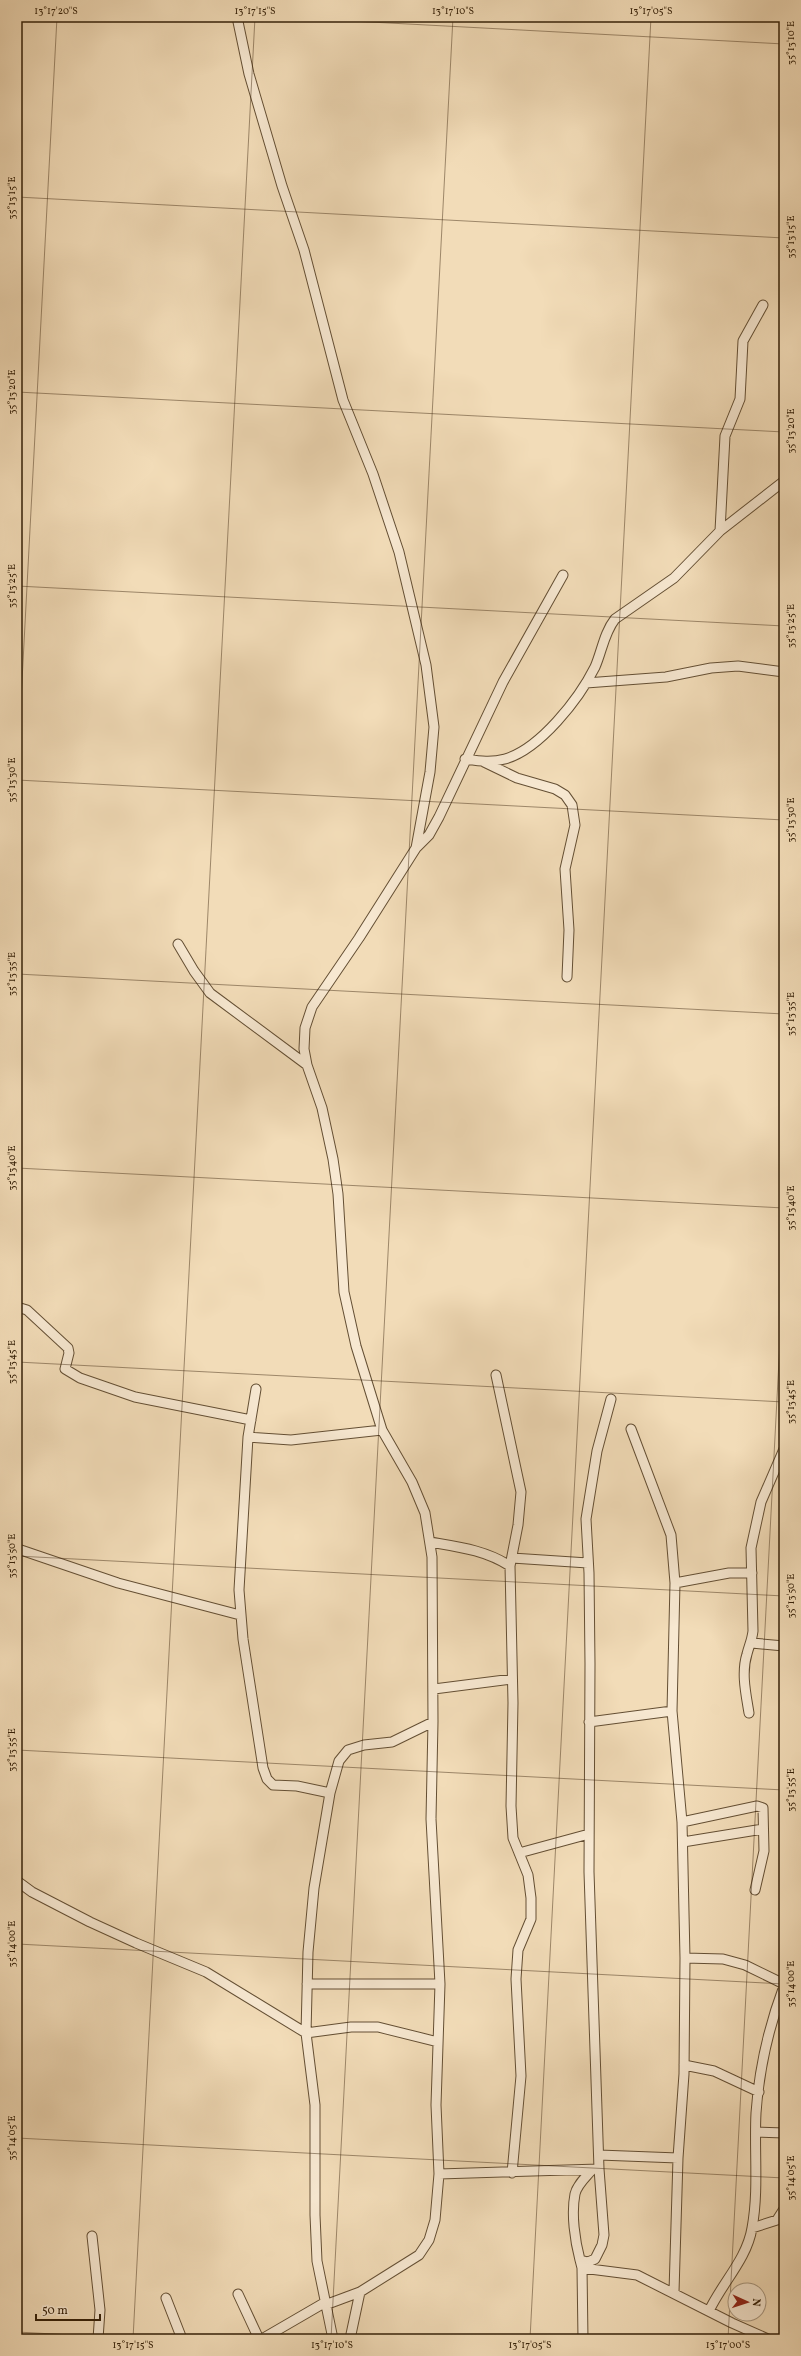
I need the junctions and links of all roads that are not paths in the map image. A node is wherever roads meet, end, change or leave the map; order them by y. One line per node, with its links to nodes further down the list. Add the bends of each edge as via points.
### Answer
1 (237, 17): 10 (street, via 249,74 304,250 343,400 373,474 399,552 426,665 434,727 430,772)
2 (763, 305): 4 (street, via 743,341 740,399 725,436)
3 (784, 481): 4 (street)
4 (720, 531): 7 (street, via 674,578 615,619 608,628 595,666)
5 (563, 575): 8 (street, via 502,682)
6 (784, 672): 7 (street, via 738,666 711,668 666,677)
7 (586, 683): 9 (street, via 549,729 529,747 503,760)
8 (465, 759): 9 (street); 10 (street, via 429,835)
9 (484, 762): 12 (street, via 517,778 555,789 564,795 572,806 575,825 565,869 569,930)
10 (416, 848): 13 (street, via 312,1007 305,1028 304,1050)
11 (178, 944): 13 (street, via 210,993)
12 (567, 977)
13 (307, 1065): 20 (street, via 322,1108 333,1159 338,1194 344,1292 356,1346)
14 (17, 1307): 18 (street, via 27,1310 68,1348 65,1369 80,1378 135,1397)
15 (496, 1376): 25 (street, via 521,1492)
16 (256, 1389): 18 (street)
17 (611, 1399): 26 (street, via 597,1452 586,1520)
18 (250, 1420): 21 (street)
19 (631, 1428): 28 (street, via 670,1535)
20 (382, 1430): 21 (street, via 291,1440); 23 (street, via 412,1482 425,1513)
21 (248, 1436): 29 (street)
22 (784, 1450): 27 (street, via 761,1502 751,1548)
23 (430, 1542): 25 (street, via 473,1549); 33 (street)
24 (18, 1548): 29 (street, via 118,1583)
25 (511, 1562): 26 (street); 32 (street)
26 (588, 1563): 37 (street)
27 (752, 1573): 28 (street, via 729,1573); 30 (street)
28 (675, 1583): 34 (street)
29 (240, 1615): 38 (street, via 263,1768 267,1779 279,1786 297,1786)
30 (752, 1643): 31 (street); 35 (street, via 747,1654 744,1675)
31 (784, 1646)
32 (512, 1679): 33 (street); 43 (street, via 511,1806 513,1838)
33 (434, 1688): 36 (street)
34 (672, 1711): 37 (street); 39 (street)
35 (749, 1713)
36 (433, 1722): 38 (street, via 392,1742 364,1745 348,1750 339,1761); 48 (street, via 431,1819)
37 (589, 1722): 41 (street)
38 (330, 1793): 47 (street, via 314,1888)
39 (682, 1822): 40 (street, via 760,1806 764,1811); 42 (street)
40 (763, 1830): 42 (street); 45 (street, via 764,1851)
41 (589, 1834): 43 (street); 56 (street)
42 (683, 1842): 46 (street)
43 (519, 1853): 59 (street, via 528,1875 531,1919 518,1950 516,1979 522,2076)
44 (17, 1881): 50 (street, via 32,1892 90,1922 206,1972)
45 (755, 1890)
46 (685, 1958): 49 (street, via 722,1959 745,1965); 52 (street)
47 (307, 1984): 48 (street); 50 (street)
48 (440, 1984): 51 (street)
49 (784, 1985): 53 (street, via 771,2024)
50 (306, 2033): 51 (street, via 351,2027 378,2027); 69 (street, via 315,2105 317,2260)
51 (438, 2042): 60 (street, via 436,2105)
52 (684, 2065): 53 (street, via 714,2071); 57 (street)
53 (759, 2092): 54 (street)
54 (756, 2132): 55 (street); 62 (street, via 757,2160)
55 (784, 2133)
56 (599, 2155): 57 (street); 58 (street)
57 (678, 2158): 66 (street)
58 (595, 2170): 59 (street); 64 (street, via 580,2183 575,2193 577,2248); 64 (street, via 604,2235 595,2259)
59 (512, 2173): 60 (street)
60 (439, 2174): 65 (street, via 436,2220 429,2240 419,2255)
61 (784, 2209): 62 (street, via 777,2220)
62 (752, 2228): 70 (street, via 747,2247 718,2291)
63 (92, 2236): 71 (street, via 100,2310)
64 (581, 2264): 66 (street, via 637,2275); 76 (street)
65 (360, 2292): 69 (street); 75 (street)
66 (674, 2292): 70 (street)
67 (238, 2294): 73 (street)
68 (166, 2298): 72 (street)
69 (325, 2304): 73 (street); 74 (street)
70 (709, 2310): 77 (street)
71 (98, 2339)
72 (182, 2339)
73 (261, 2339)
74 (333, 2339)
75 (350, 2339)
76 (583, 2339)
77 (768, 2339)

